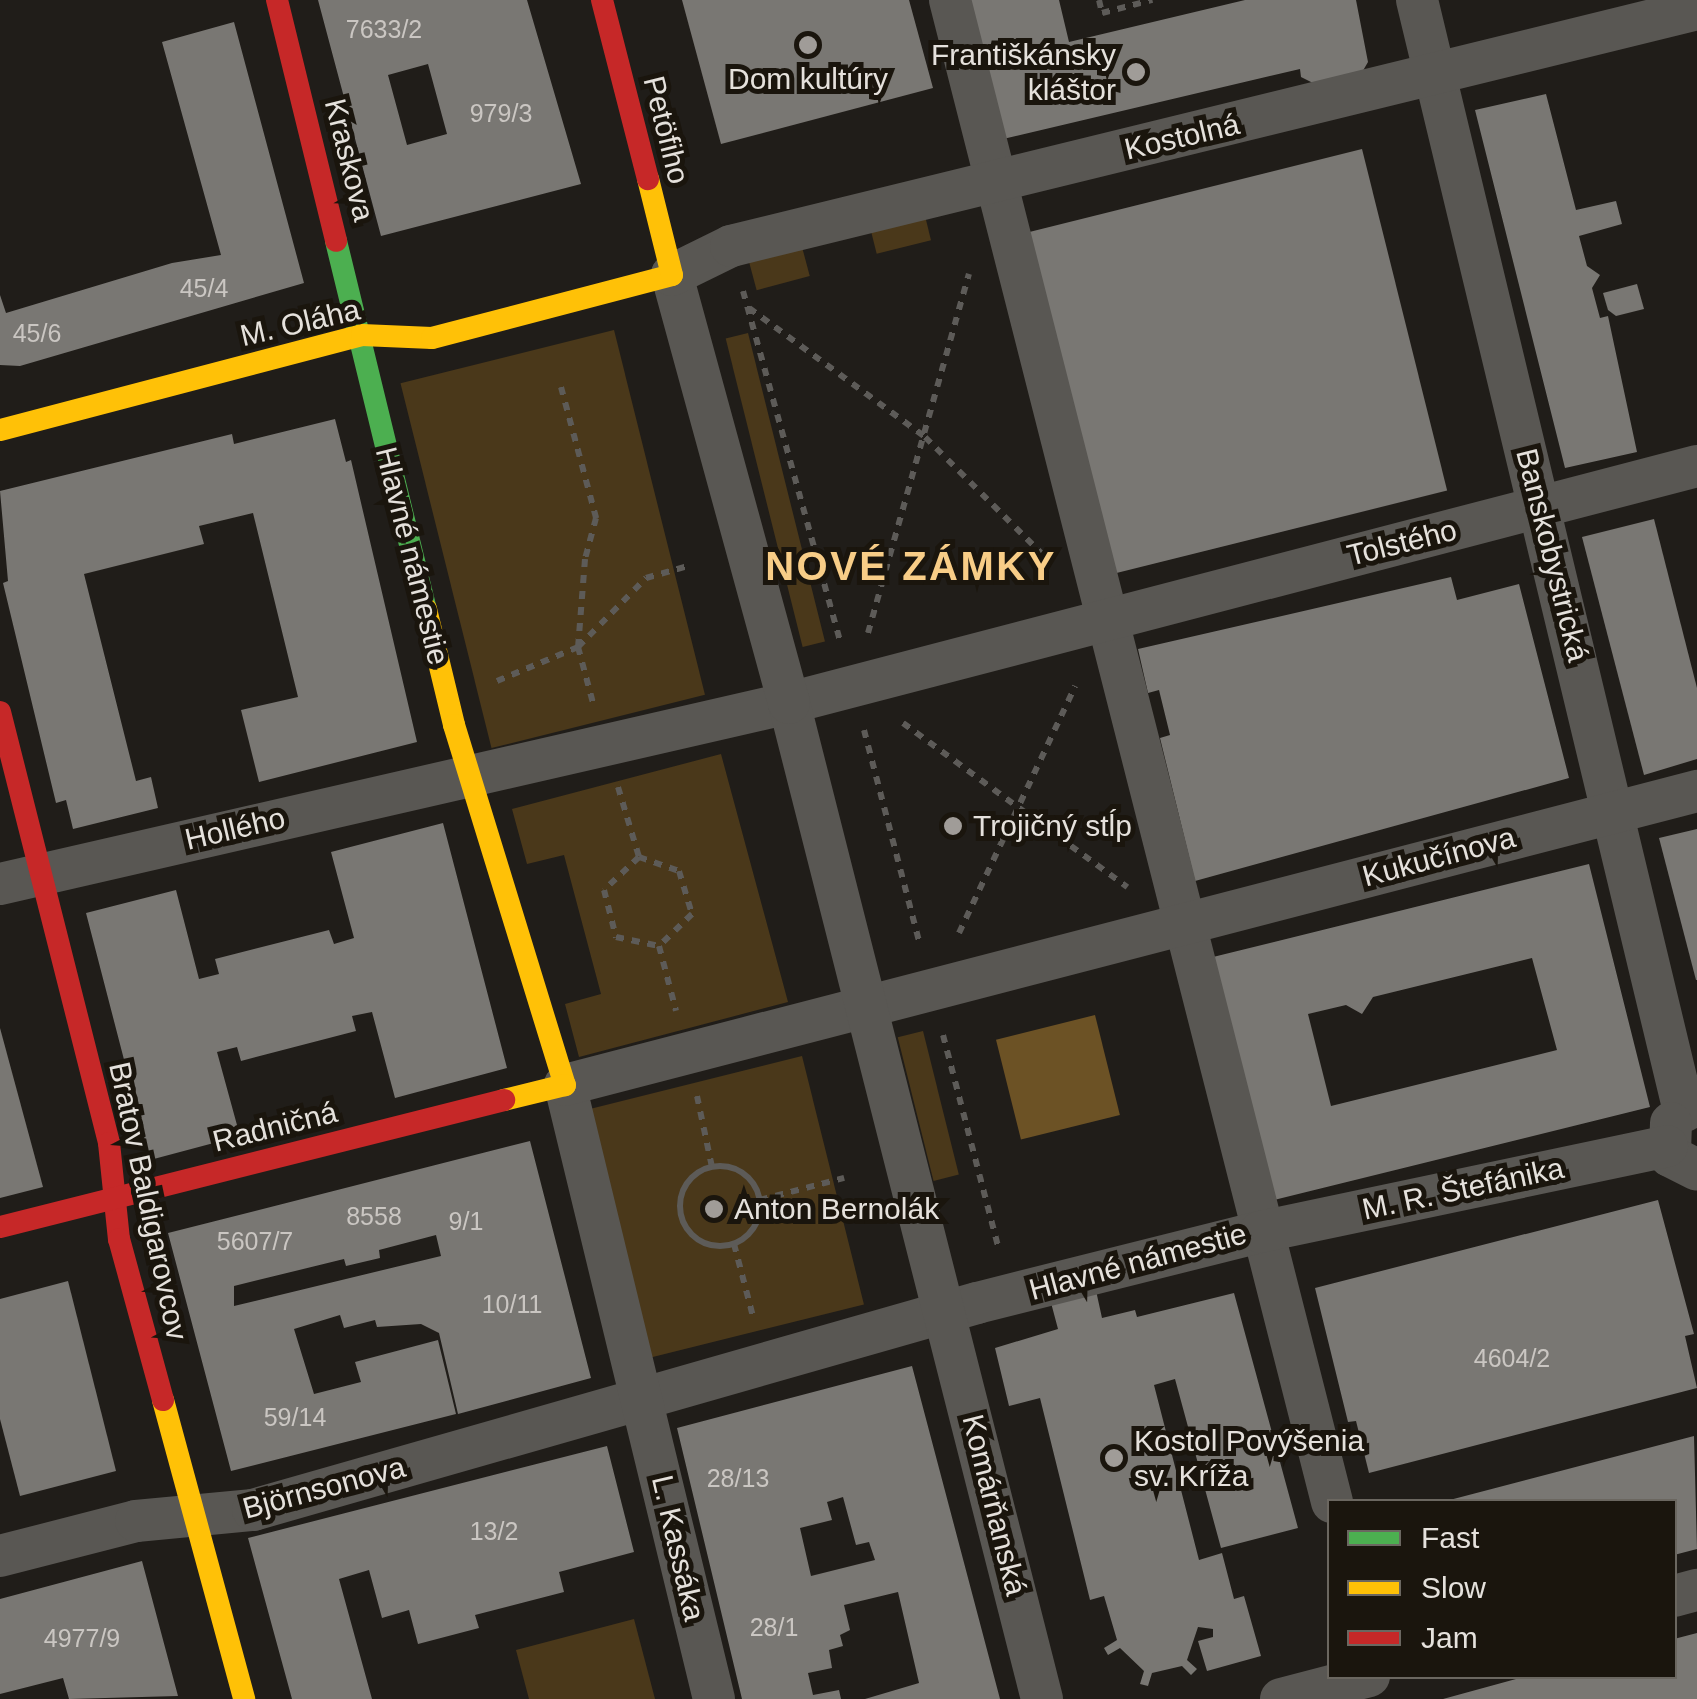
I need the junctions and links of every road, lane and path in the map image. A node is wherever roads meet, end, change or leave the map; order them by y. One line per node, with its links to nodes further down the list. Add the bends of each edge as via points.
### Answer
1 (277, 0): 14 (street, Kraskova)
2 (602, 0): 12 (street, Petöfiho)
3 (950, 0): 9 (street, Hlavné námestie)
4 (1098, 0): 5 (path, via 1102,13)
5 (1152, 0)
6 (1417, 0): 8 (street, Banskobystrická)
7 (1697, 10): 8 (street, Kostolná)
8 (1437, 76): 9 (street, Kostolná); 18 (street, Banskobystrická)
9 (994, 181): 10 (street, Kostolná); 21 (street, Hlavné námestie)
10 (730, 246): 12 (street, Kostolná); 13 (path)
11 (974, 254): 16 (path)
12 (672, 275): 14 (street, M. Oláha, via 432,338); 24 (street)
13 (748, 308): 16 (path); 22 (path)
14 (362, 335): 15 (street, M. Oláha); 23 (street, Hlavné námestie)
15 (0, 430)
16 (925, 437): 19 (path); 22 (path)
17 (1697, 466): 18 (street, Tolstého)
18 (1540, 508): 21 (street, Tolstého); 29 (street, Banskobystrická)
19 (1050, 562)
20 (688, 566): 23 (path, via 646,578 578,646)
21 (1106, 617): 22 (street); 28 (path); 32 (street, Hlavné námestie)
22 (853, 686): 24 (street); 28 (path); 34 (path)
23 (448, 701): 26 (street, Hlavné námestie)
24 (789, 703): 26 (street); 35 (street)
25 (0, 712): 31 (street, Bratov Baldigarovcov)
26 (471, 775): 31 (street, Hollého); 36 (street, Hlavné námestie)
27 (1697, 791): 29 (street, Kukučínova)
28 (1018, 807): 32 (path); 34 (path)
29 (1616, 810): 32 (street, Kukučínova); 37 (street, Banskobystrická)
30 (639, 857): 33 (path, via 604,890 616,937)
31 (20, 879): 39 (street, Bratov Baldigarovcov, via 110,1143)
32 (1181, 926): 34 (street); 42 (street, Hlavné námestie)
33 (659, 946)
34 (932, 992): 35 (street); 44 (path)
35 (867, 1009): 36 (street); 45 (street)
36 (565, 1085): 39 (street, Radničná); 47 (street, Hlavné námestie)
37 (1686, 1134): 42 (street, M. R. Štefánika)
38 (844, 1178): 40 (path)
39 (114, 1198): 41 (street, Radničná); 49 (street, Bratov Baldigarovcov)
40 (760, 1200): 43 (path, via 755,1225); 43 (path, via 748,1177 724,1166 689,1181 680,1206 689,1230 711,1244)
41 (0, 1227)
42 (1260, 1232): 44 (street, Hlavné námestie); 48 (street)
43 (734, 1244): 46 (path)
44 (1011, 1295): 45 (street, Hlavné námestie)
45 (944, 1312): 46 (street, Hlavné námestie); 54 (street, Komárňanská)
46 (765, 1362): 47 (street, Hlavné námestie)
47 (643, 1396): 49 (street, Björnsonova, via 253,1510); 53 (street, L. Kassáka)
48 (1331, 1499)
49 (194, 1514): 50 (street, Björnsonova, via 136,1521); 52 (street, Bratov Baldigarovcov)
50 (0, 1556)
51 (1358, 1679): 55 (street)
52 (244, 1699)
53 (714, 1699)
54 (1042, 1699)
55 (1281, 1699)

